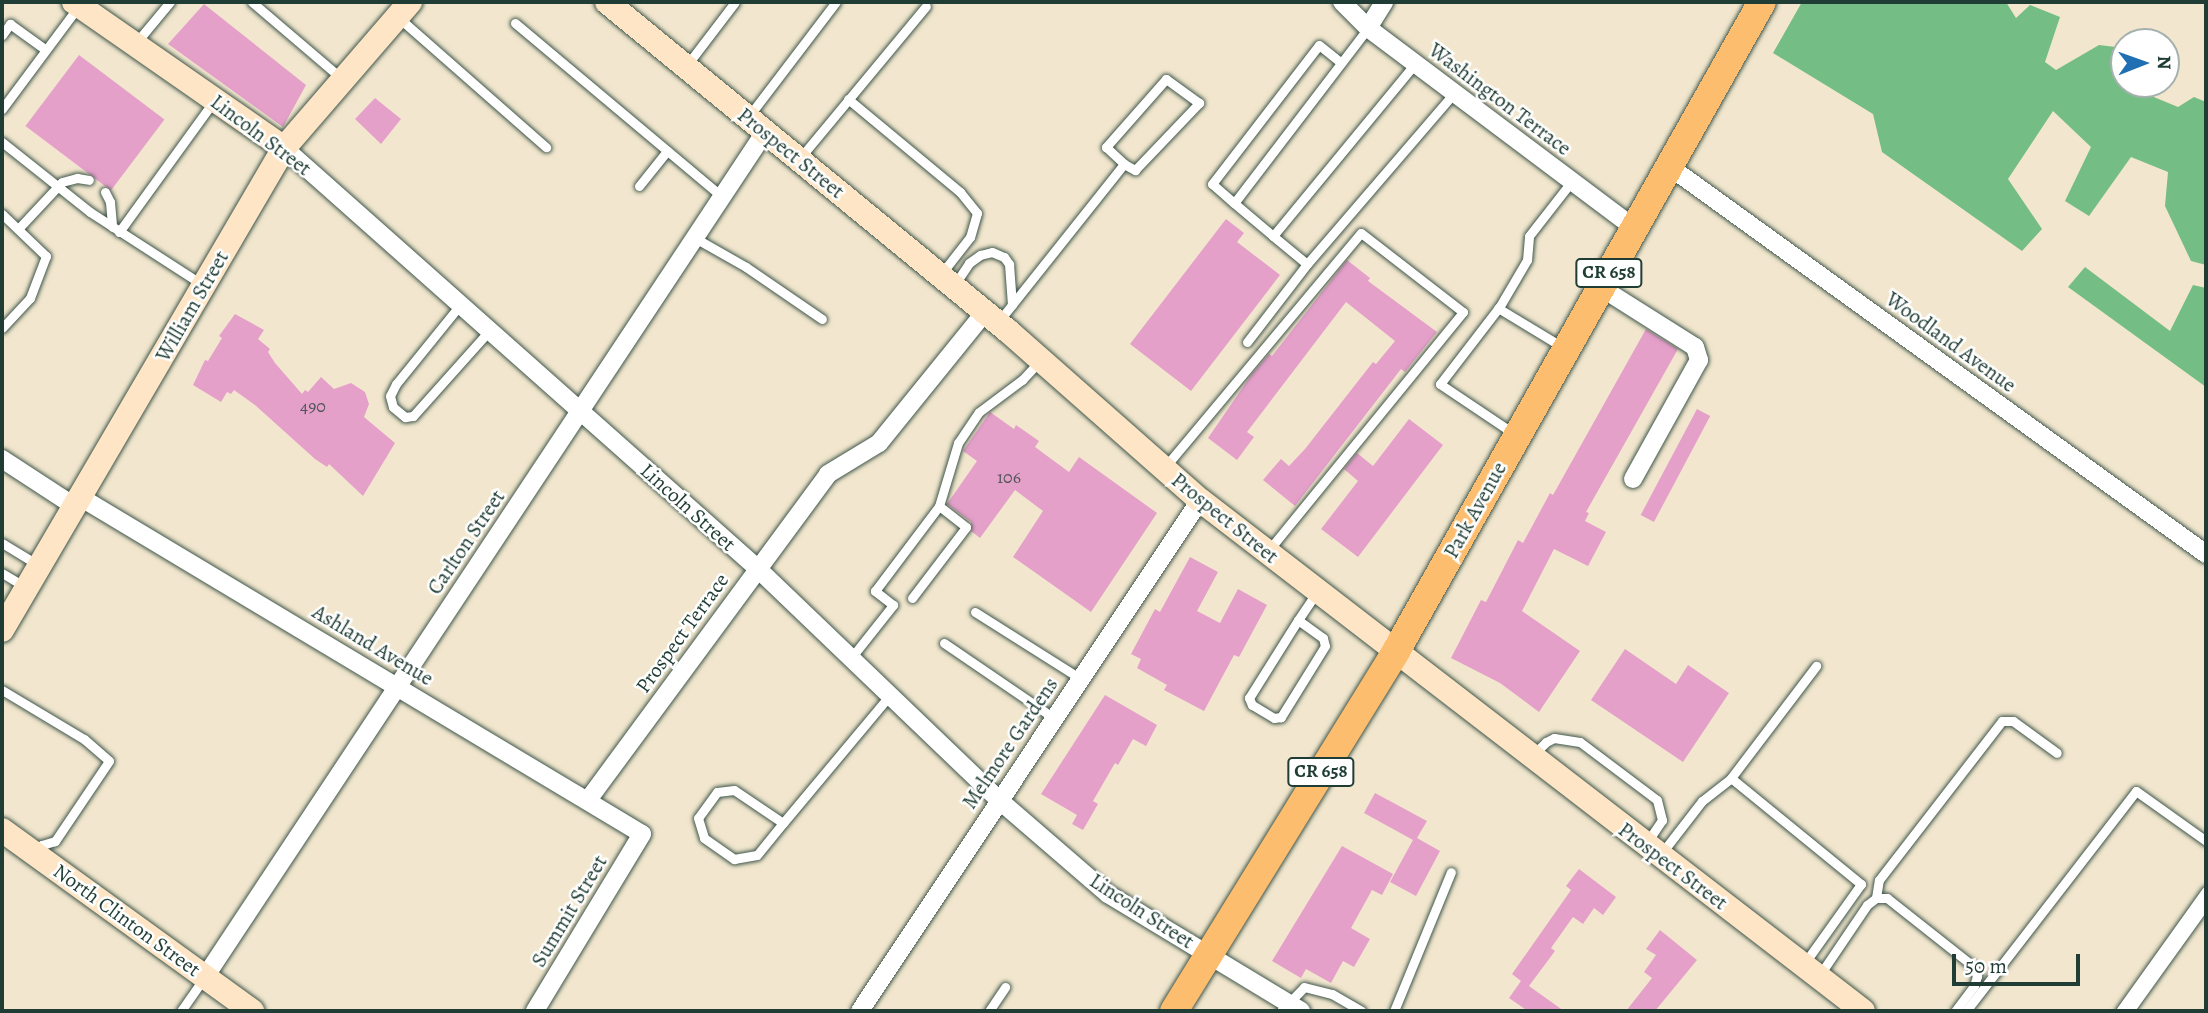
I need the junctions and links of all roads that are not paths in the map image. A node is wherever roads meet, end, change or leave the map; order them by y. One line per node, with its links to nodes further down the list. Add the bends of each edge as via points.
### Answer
1 (170, 2): 15 (lane)
2 (252, 2): 20 (lane)
3 (607, 2): 19 (street, Prospect Street)
4 (734, 2): 19 (lane)
5 (836, 2): 25 (lane)
6 (1342, 2): 13 (street, Washington Terrace)
7 (1384, 2): 13 (street)
8 (1762, 2): 32 (main road, Park Avenue / CR 658)
9 (76, 4): 15 (street, Lincoln Street); 16 (lane)
10 (926, 6): 22 (lane)
11 (404, 9): 20 (street, William Street); 27 (lane)
12 (515, 23): 29 (lane)
13 (1368, 29): 17 (lane); 18 (street, Washington Terrace)
14 (2, 35): 16 (lane, via 10,24)
15 (135, 44): 23 (street, Lincoln Street)
16 (46, 50): 24 (lane)
17 (1341, 63): 39 (lane); 39 (lane, via 1320,45 1212,184)
18 (1415, 64): 21 (street, Washington Terrace); 44 (lane)
19 (686, 67): 25 (street, Prospect Street)
20 (343, 80): 28 (street, William Street)
21 (1450, 97): 34 (street, Washington Terrace); 46 (lane)
22 (848, 99): 30 (lane); 47 (lane, via 960,192 977,213)
23 (214, 100): 28 (street, Lincoln Street); 43 (lane)
24 (2, 109)
25 (757, 125): 30 (street, Prospect Street); 38 (street, Carlton Street)
26 (2, 142): 35 (lane)
27 (546, 147)
28 (284, 148): 48 (street, William Street); 50 (street, Lincoln Street)
29 (667, 151): 36 (lane); 38 (lane)
30 (799, 159): 47 (street, Prospect Street)
31 (1124, 164): 31 (lane, via 1135,170 1199,103 1166,79 1106,147); 52 (lane)
32 (1670, 167): 41 (main road, Park Avenue / CR 658); 69 (street, Woodland Avenue)
33 (89, 180): 35 (lane, via 68,180)
34 (1572, 181): 41 (street, Washington Terrace); 51 (lane, via 1529,236 1527,260)
35 (57, 186): 42 (lane); 43 (lane)
36 (639, 186)
37 (106, 192): 43 (lane)
38 (722, 197): 45 (street, Carlton Street)
39 (1234, 203): 44 (lane)
40 (2, 214): 42 (lane)
41 (1634, 228): 49 (main road, Park Avenue / CR 658)
42 (18, 229): 54 (lane, via 46,256 30,298)
43 (116, 229): 48 (lane)
44 (1273, 236): 46 (lane)
45 (695, 238): 53 (lane); 59 (street, Carlton Street)
46 (1307, 264): 56 (lane)
47 (947, 281): 52 (street, Prospect Street); 52 (lane, via 980,255 992,252 1004,257 1009,264)
48 (204, 285): 65 (street, William Street)
49 (1600, 288): 57 (main road, Park Avenue / CR 658); 63 (street, via 1695,347 1699,359)
50 (460, 305): 55 (street, Lincoln Street); 55 (lane, via 396,384 390,396 393,407 405,416 414,416)
51 (1498, 308): 57 (lane); 60 (lane, via 1440,384)
52 (998, 313): 58 (street, Prospect Street); 70 (street, Prospect Terrace, via 879,443 828,474)
53 (822, 319)
54 (2, 328)
55 (489, 331): 59 (street, Lincoln Street)
56 (1247, 342)
57 (1566, 349): 60 (main road, Park Avenue / CR 658)
58 (1041, 360): 62 (street, Prospect Street); 66 (lane, via 979,412 958,443)
59 (580, 411): 70 (street, Lincoln Street); 83 (street, Carlton Street)
60 (1517, 435): 79 (main road, Park Avenue / CR 658)
61 (2, 459): 65 (street, Ashland Avenue)
62 (1164, 469): 64 (street, Prospect Street); 68 (lane, via 1361,233 1463,312)
63 (1633, 479)
64 (1200, 500): 68 (street, Prospect Street); 82 (street, Melmore Gardens)
65 (77, 502): 72 (street, William Street); 83 (street, Ashland Avenue)
66 (939, 506): 74 (lane, via 966,527); 80 (lane, via 875,591 893,605)
67 (2, 543): 72 (lane)
68 (1266, 552): 73 (street, Prospect Street)
69 (2206, 554)
70 (757, 568): 80 (street, Lincoln Street); 90 (street, Prospect Terrace)
71 (2, 573): 72 (lane)
72 (33, 577): 77 (street, William Street)
73 (1317, 592): 76 (lane); 79 (street, Prospect Street)
74 (912, 598)
75 (975, 612): 82 (lane)
76 (1298, 620): 76 (lane, via 1248,698 1274,718 1281,718 1325,646 1323,638)
77 (2, 630)
78 (944, 643): 86 (lane)
79 (1395, 653): 88 (street, Prospect Street); 102 (main road, Park Avenue / CR 658)
80 (851, 658): 85 (street, Lincoln Street)
81 (1816, 666): 89 (lane)
82 (1081, 678): 86 (street, Melmore Gardens)
83 (398, 687): 90 (street, Ashland Avenue); 104 (street, Carlton Street)
84 (2, 690): 97 (lane, via 84,738 109,761 55,841)
85 (890, 695): 91 (street, Lincoln Street); 92 (lane)
86 (1054, 718): 91 (street, Melmore Gardens)
87 (2057, 753): 100 (lane, via 2013,721 2002,721 1879,880)
88 (1531, 758): 96 (street, Prospect Street); 96 (lane, via 1554,738 1580,742 1657,800 1662,820)
89 (1731, 778): 96 (lane); 103 (lane, via 1861,884)
90 (588, 800): 94 (street, Ashland Avenue)
91 (999, 800): 102 (street, Lincoln Street, via 1108,894); 110 (street, Melmore Gardens)
92 (783, 823): 92 (lane, via 757,855 734,859 704,838 698,818 717,792 734,790)
93 (2, 830): 97 (street, North Clinton Street)
94 (642, 834): 109 (street, Summit Street)
95 (2206, 841): 117 (lane, via 2136,791)
96 (1653, 850): 103 (street, Prospect Street)
97 (34, 853): 104 (street, North Clinton Street)
98 (1451, 872): 114 (lane)
99 (2206, 891): 118 (lane)
100 (1876, 898): 103 (lane); 116 (lane, via 1888,898 1973,967 1977,976 1974,986)
101 (2206, 904): 119 (lane)
102 (1209, 954): 106 (street, Lincoln Street); 112 (main road, Park Avenue / CR 658)
103 (1811, 972): 115 (street, Prospect Street)
104 (205, 977): 107 (lane); 108 (street, North Clinton Street)
105 (1004, 987): 111 (lane)
106 (1290, 1009): 113 (lane, via 1304,987 1332,994)
107 (181, 1011)
108 (252, 1011)
109 (535, 1011)
110 (860, 1011)
111 (989, 1011)
112 (1174, 1011)
113 (1362, 1011)
114 (1394, 1011)
115 (1863, 1011)
116 (1955, 1011)
117 (1966, 1011)
118 (2119, 1011)
119 (2129, 1011)

